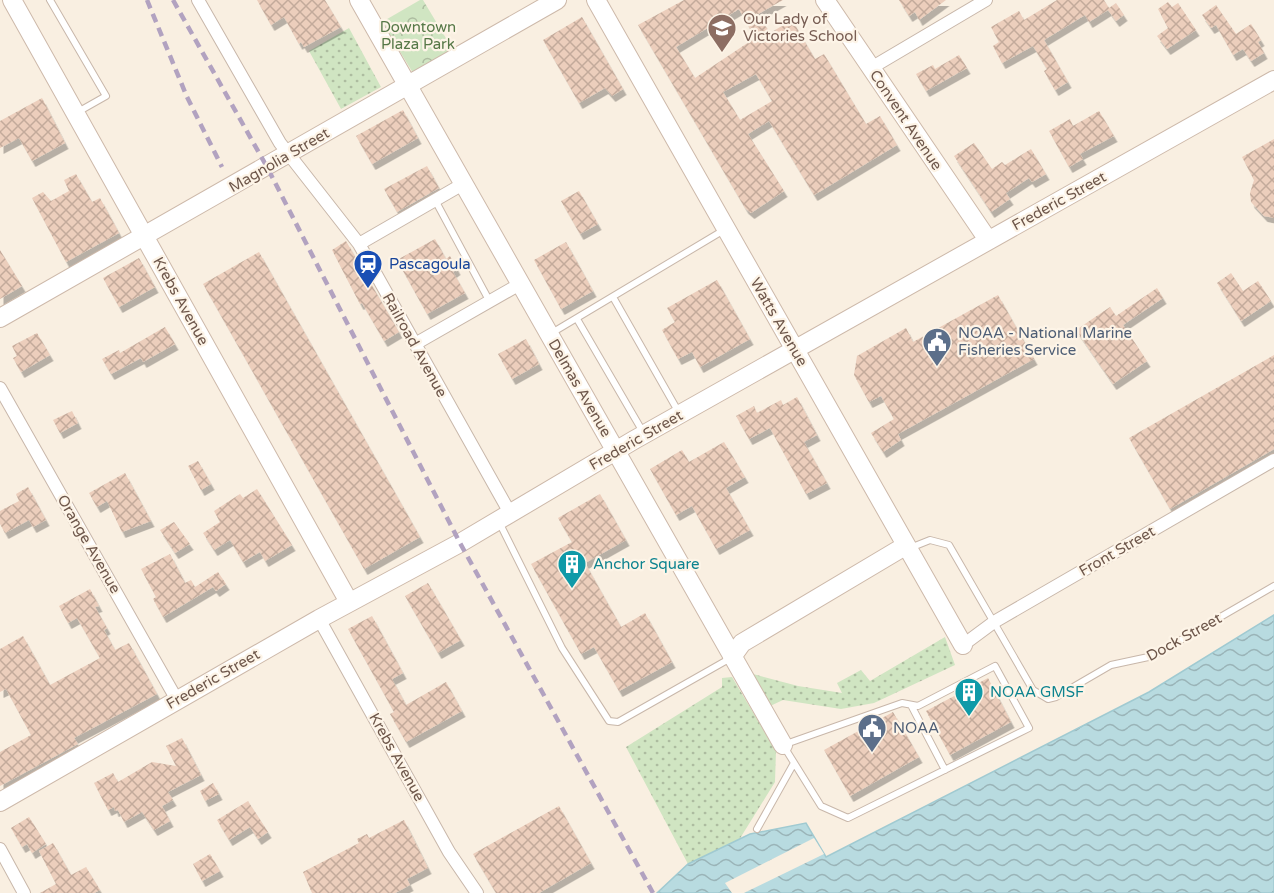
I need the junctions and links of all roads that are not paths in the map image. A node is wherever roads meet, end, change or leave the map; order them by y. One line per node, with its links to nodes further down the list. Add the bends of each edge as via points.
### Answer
1 (50, 0): 12 (lane, via 106,96)
2 (198, 0): 13 (street, Railroad Avenue)
3 (358, 0): 11 (street, Delmas Avenue)
4 (556, 0): 11 (street, Magnolia Street)
5 (596, 0): 16 (street, Watts Avenue)
6 (825, 0): 9 (street, Convent Avenue)
7 (986, 0): 9 (street)
8 (16, 3): 12 (street, Krebs Avenue)
9 (871, 68): 18 (street, Convent Avenue)
10 (1274, 80): 18 (street, Frederic Street)
11 (407, 87): 13 (street, Magnolia Street); 14 (street, Delmas Avenue)
12 (76, 114): 17 (street, Krebs Avenue)
13 (288, 154): 17 (street, Magnolia Street); 19 (street, Railroad Avenue)
14 (463, 184): 15 (street); 20 (street, Delmas Avenue)
15 (435, 200): 19 (street); 22 (lane)
16 (726, 229): 21 (lane); 27 (street, Watts Avenue)
17 (144, 236): 23 (street, Magnolia Street); 36 (street, Krebs Avenue)
18 (988, 240): 27 (street, Frederic Street)
19 (359, 244): 26 (street, Railroad Avenue)
20 (520, 284): 22 (street); 25 (street, Delmas Avenue)
21 (613, 297): 24 (lane); 29 (lane)
22 (490, 302): 26 (street)
23 (0, 318)
24 (577, 319): 25 (lane); 30 (lane)
25 (550, 335): 31 (street, Delmas Avenue)
26 (415, 344): 33 (street, Railroad Avenue)
27 (795, 350): 29 (street, Frederic Street); 34 (street, Watts Avenue)
28 (0, 388): 41 (street, Orange Avenue)
29 (680, 414): 30 (street, Frederic Street)
30 (644, 435): 31 (street, Frederic Street)
31 (616, 451): 33 (street, Frederic Street); 40 (street, Delmas Avenue)
32 (1274, 460): 38 (street, Front Street)
33 (504, 516): 36 (street, Frederic Street); 40 (lane, via 562,648 609,721 618,722)
34 (906, 548): 38 (lane, via 930,540 949,545); 39 (street, Watts Avenue); 40 (street, via 742,643)
35 (1274, 586): 38 (lane, Dock Street, via 1153,656 1111,665 1048,699 1034,690)
36 (349, 602): 37 (street, Frederic Street)
37 (320, 619): 41 (street, Frederic Street); 50 (street, Krebs Avenue, via 449,852)
38 (994, 622): 39 (street, Front Street)
39 (963, 645)
40 (732, 657): 43 (street, Delmas Avenue)
41 (177, 700): 46 (street, Frederic Street)
42 (911, 705): 43 (lane, via 902,703); 45 (lane); 45 (lane, via 918,706 995,666 1029,728)
43 (783, 745): 44 (lane, Delmas Avenue)
44 (794, 763): 45 (lane, Delmas Avenue, via 821,806 849,818); 47 (lane)
45 (945, 770)
46 (0, 802)
47 (757, 829)
48 (0, 849): 49 (street)
49 (24, 893)
50 (477, 893)

